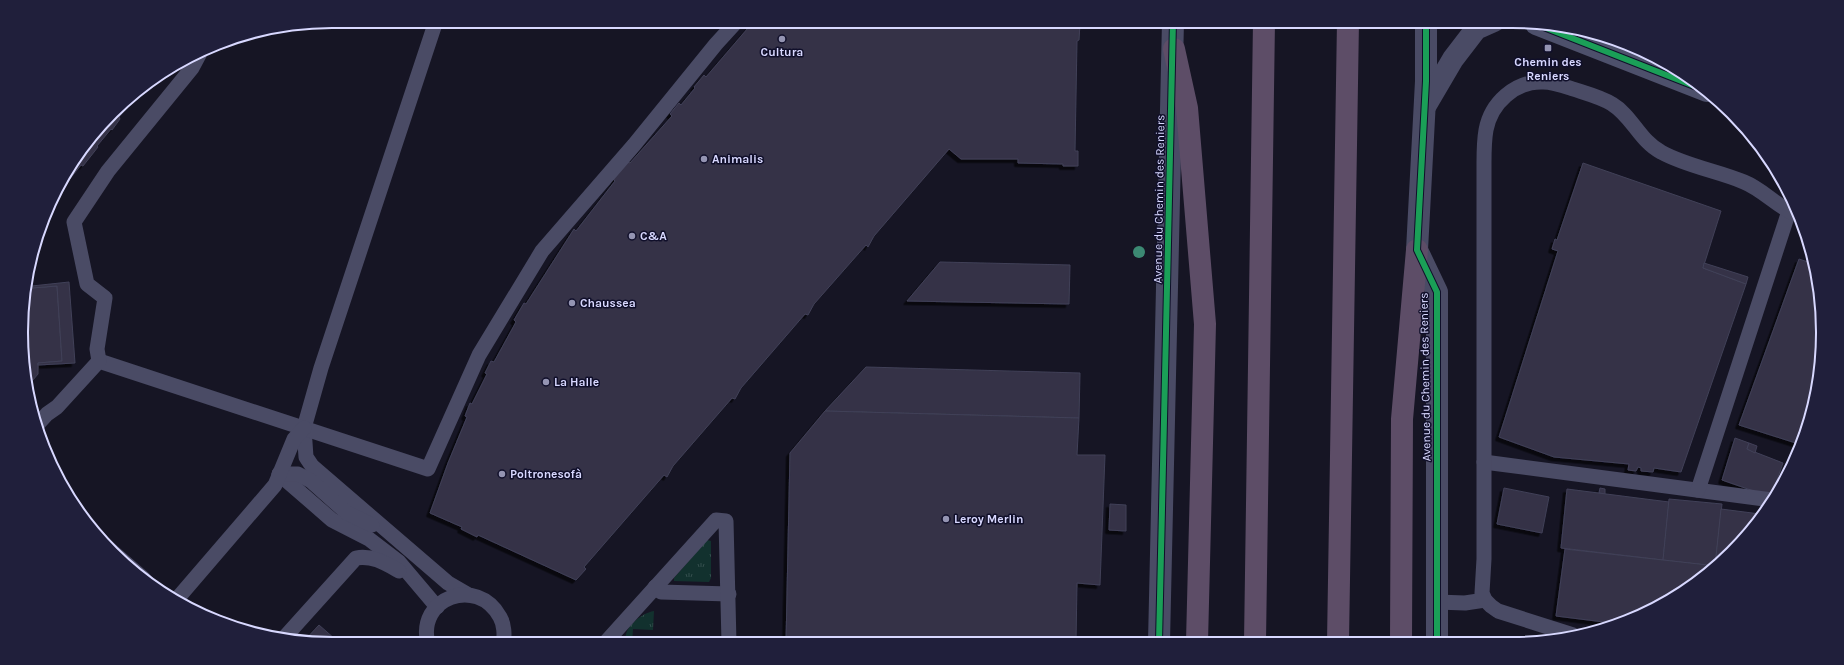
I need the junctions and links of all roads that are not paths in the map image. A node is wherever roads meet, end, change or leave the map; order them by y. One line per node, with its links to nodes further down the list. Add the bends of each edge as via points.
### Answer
1 (434, 28): 18 (lane)
2 (731, 28): 18 (lane, via 542,251 479,354 428,469)
3 (1173, 28): 9 (street, Avenue du Chemin des Reniers)
4 (1264, 28): 40 (highway)
5 (1348, 28): 41 (highway)
6 (1426, 28): 12 (street, Avenue du Chemin des Reniers)
7 (1478, 28): 12 (street, Avenue du Chemin des Reniers, via 1453,59)
8 (1556, 32): 11 (main road)
9 (1174, 49): 38 (street, Avenue du Chemin des Reniers); 39 (highway, via 1187,108 1205,324)
10 (196, 60): 16 (lane, via 108,171 74,222 87,284 105,298)
11 (1684, 81)
12 (1424, 107): 15 (street, Avenue du Chemin des Reniers)
13 (1791, 211): 19 (lane, via 1746,182 1661,152 1647,142 1626,114 1612,103 1545,82 1533,82 1512,90 1503,97 1486,129 1484,163)
14 (1793, 216): 21 (lane)
15 (1417, 250): 30 (street, Avenue du Chemin des Reniers, via 1437,292); 42 (highway, via 1402,419)
16 (95, 366): 17 (lane); 18 (lane)
17 (41, 421)
18 (304, 428): 20 (lane, via 294,439); 23 (lane, via 306,457 312,466)
19 (1484, 462): 21 (lane); 29 (lane, via 1482,593)
20 (280, 474): 23 (lane, via 298,474 311,481 347,513); 24 (lane, via 332,520 369,539 399,562); 28 (lane, via 275,485)
21 (1698, 490): 22 (lane)
22 (1767, 499)
23 (386, 531): 26 (lane, via 448,584)
24 (412, 579): 31 (lane); 33 (lane, via 376,559 366,556 356,558)
25 (655, 587): 27 (lane, via 661,592); 27 (lane, via 716,520 726,521); 36 (lane)
26 (467, 594): 31 (lane, via 456,595); 35 (lane, via 478,596 496,609 504,630)
27 (729, 594): 37 (lane)
28 (180, 596)
29 (1485, 600): 30 (lane, via 1465,603); 32 (lane, via 1498,611)
30 (1437, 602): 43 (street, Avenue du Chemin des Reniers)
31 (437, 607): 34 (lane, via 430,616)
32 (1564, 632)
33 (288, 633)
34 (428, 637)
35 (503, 637)
36 (610, 637)
37 (729, 637)
38 (1159, 637)
39 (1197, 637)
40 (1255, 637)
41 (1338, 637)
42 (1401, 637)
43 (1437, 637)

